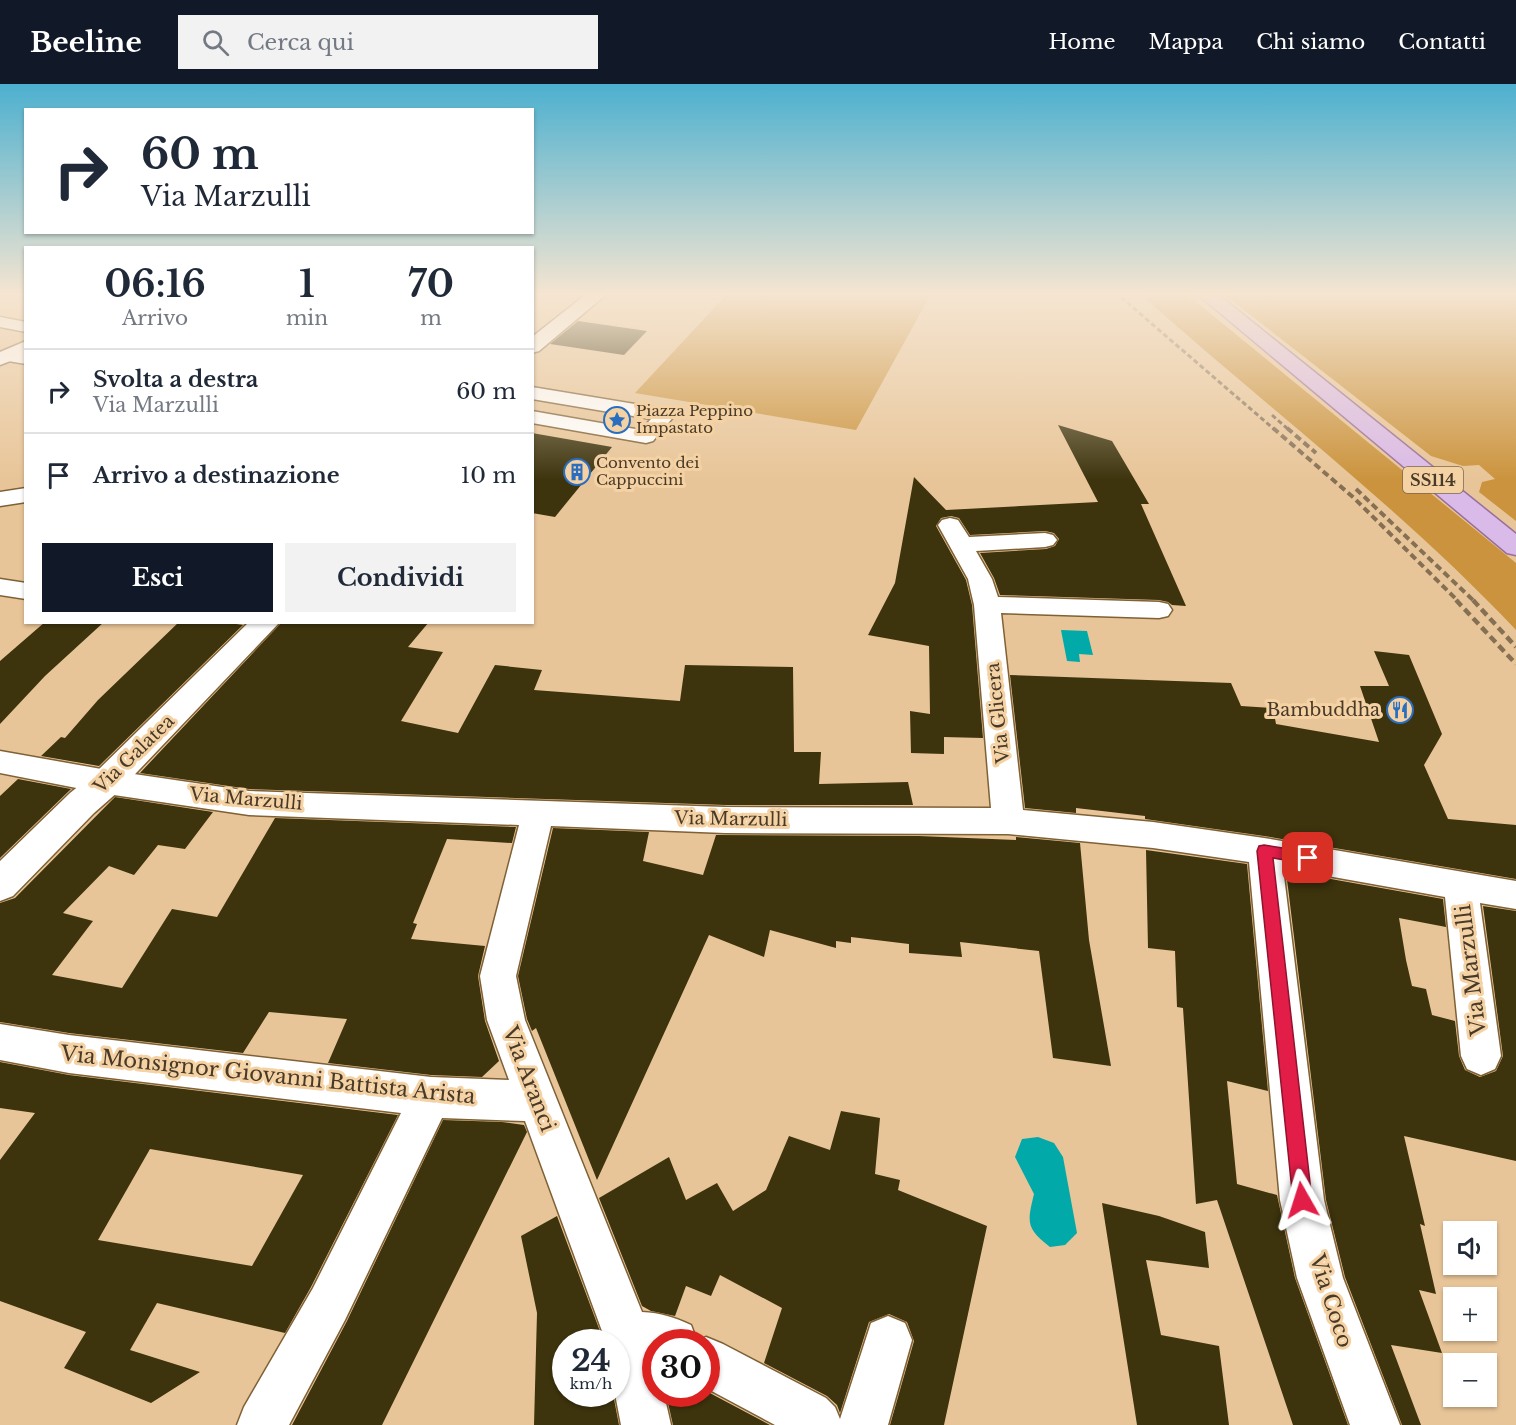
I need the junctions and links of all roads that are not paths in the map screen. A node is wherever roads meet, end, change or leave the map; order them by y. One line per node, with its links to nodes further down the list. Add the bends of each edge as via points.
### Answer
1 (1274, 355): 4 (main road, SS114)
2 (1280, 355): 4 (main road, SS114)
3 (534, 393): 5 (street, via 664,415 646,437)
4 (1349, 412): 9 (main road, SS114)
5 (534, 417)
6 (24, 495): 7 (street)
7 (0, 499)
8 (1045, 540): 12 (street, Via Glicera, via 955,535 981,579)
9 (1516, 547)
10 (0, 587): 11 (street)
11 (24, 591)
12 (987, 605): 13 (street); 18 (street, Via Glicera)
13 (1159, 610)
14 (263, 624): 16 (street, Via Galatea)
15 (0, 762): 16 (street, Via Marzulli)
16 (107, 782): 17 (street, Via Marzulli, via 249,803); 20 (street, Via Galatea)
17 (538, 814): 18 (street, Via Marzulli, via 725,820); 26 (street, Via Aranci, via 498,976 506,1020)
18 (1008, 820): 19 (street, Via Marzulli)
19 (1264, 851): 21 (street, Via Marzulli); 35 (street, Via Coco, via 1302,1200 1320,1278)
20 (0, 885)
21 (1461, 885): 22 (street, Via Marzulli); 24 (street, Via Marzulli)
22 (1516, 895)
23 (0, 1042): 25 (street, Via Monsignor Giovanni Battista Arista, via 69,1054)
24 (1481, 1056)
25 (431, 1096): 26 (street, Via Monsignor Giovanni Battista Arista); 31 (street, via 329,1304)
26 (537, 1101): 27 (street, Via Aranci)
27 (626, 1329)
28 (888, 1340): 34 (street)
29 (630, 1345): 32 (street, Via Aranci)
30 (720, 1368): 33 (street, via 808,1416)
31 (262, 1425)
32 (646, 1425)
33 (817, 1425)
34 (863, 1425)
35 (1375, 1425)

